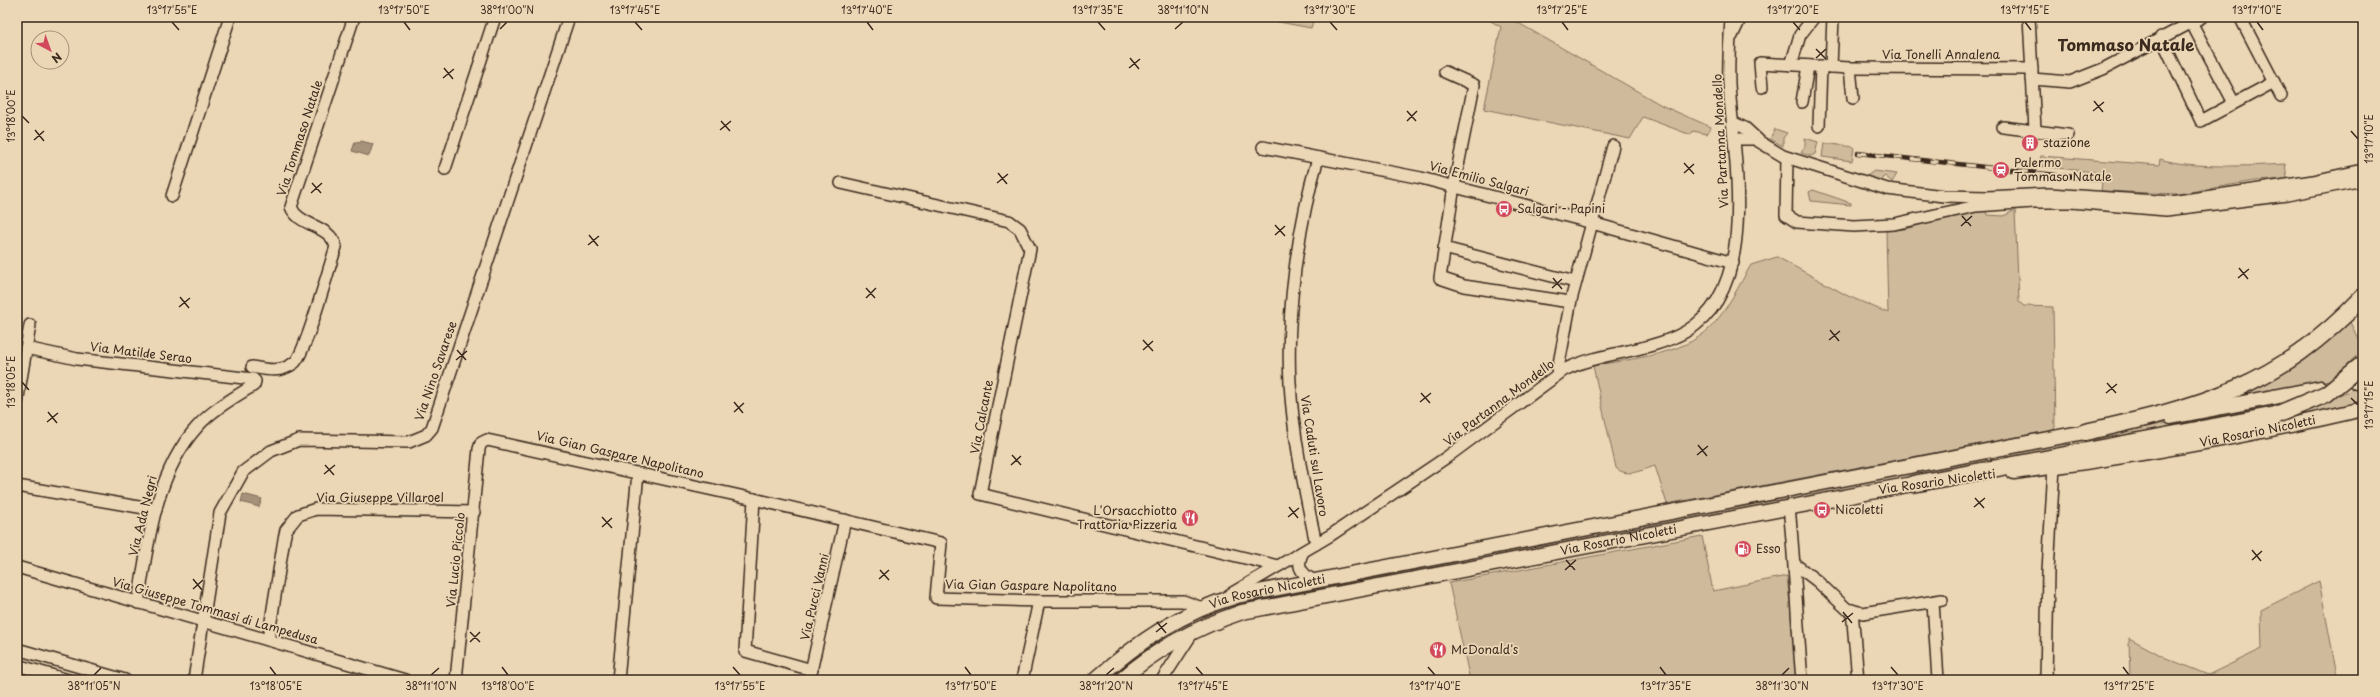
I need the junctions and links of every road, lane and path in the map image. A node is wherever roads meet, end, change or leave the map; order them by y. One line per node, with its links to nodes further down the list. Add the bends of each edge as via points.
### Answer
1 (230, 17): 43 (street)
2 (354, 17): 53 (street, Via Tommaso Natale, via 291,207 294,215 329,234 336,247 300,356 284,368 274,371)
3 (495, 17): 38 (street)
4 (569, 17): 85 (street, Via Nino Savarese, via 432,428 426,435 409,442 299,440 271,451 243,472 220,513)
5 (1731, 17): 14 (street, Via Partanna Mondello)
6 (1741, 17): 14 (street)
7 (1814, 17): 15 (street, via 1800,35)
8 (1833, 17): 17 (street)
9 (2029, 17): 20 (street)
10 (2202, 17): 12 (street, Via Tonelli Annalena)
11 (2240, 17): 21 (street)
12 (2191, 22): 13 (street, Via Tonelli Annalena); 26 (street)
13 (2161, 37): 20 (street, Via Tonelli Annalena, via 2103,70 2070,82); 26 (street, via 2201,121)
14 (1730, 38): 27 (street, Via Partanna Mondello, via 1729,83)
15 (1791, 65): 16 (street, Via Tonelli Annalena); 22 (street, Via Tonelli Annalena, via 1760,64)
16 (1808, 66): 17 (street, Via Tonelli Annalena); 25 (street)
17 (1826, 67): 18 (street, Via Tonelli Annalena); 28 (street)
18 (1850, 68): 20 (street, Via Tonelli Annalena); 24 (street)
19 (1445, 72): 42 (street, via 1474,84)
20 (2032, 74): 30 (street)
21 (2274, 82): 23 (street); 26 (street)
22 (1762, 88)
23 (2281, 96)
24 (1853, 98)
25 (1802, 102)
26 (2234, 103)
27 (1734, 123): 32 (street, Via Partanna Mondello); 33 (street, via 1745,128)
28 (1819, 126)
29 (2003, 127): 30 (street)
30 (2034, 130): 31 (street)
31 (2068, 135)
32 (1736, 139): 33 (street, via 1752,138); 46 (street, Via Partanna Mondello, via 1738,215)
33 (1758, 141): 37 (street)
34 (1613, 146): 44 (street)
35 (1263, 147): 36 (street, Via Emilio Salgari)
36 (1318, 158): 42 (street, Via Emilio Salgari); 71 (street, Via Caduti sul Lavoro, via 1299,244 1290,344 1293,414)
37 (1787, 158): 39 (street, via 1887,189 1930,195 1986,197 2049,194 2159,202 2183,201 2255,188 2295,184); 40 (street, via 1785,212 1788,218 1796,222 1854,226 1894,224 1976,206 2033,202 2071,202 2144,210 2194,208 2297,193)
38 (445, 169)
39 (2363, 170)
40 (2363, 180)
41 (841, 183): 76 (street, Via Calcante, via 1009,221 1020,229 1030,249 980,494)
42 (1454, 186): 44 (street, Via Emilio Salgari); 45 (street)
43 (172, 196)
44 (1591, 222): 46 (street, Via Emilio Salgari); 47 (street)
45 (1444, 248): 47 (street); 49 (street, via 1440,278 1464,286)
46 (1732, 263): 54 (street, Via Partanna Mondello, via 1716,301 1698,323 1687,331 1659,343 1586,361)
47 (1576, 282): 49 (street)
48 (2363, 297): 59 (highway, via 2318,340 2278,368 2248,384 2211,400 2164,414)
49 (1570, 302): 54 (street)
50 (30, 325): 51 (street)
51 (26, 348): 55 (street, Via Matilde Serao, via 77,359); 57 (street)
52 (2363, 364): 63 (highway, bridge, via 2326,394 2276,415)
53 (252, 367)
54 (1557, 374): 71 (street, Via Partanna Mondello, via 1447,458)
55 (253, 379): 67 (street, Via Ada Negri, via 255,385 211,414 183,445 167,474)
56 (2320, 388): 59 (main road, Via Rosario Nicoletti)
57 (17, 403)
58 (2363, 409): 61 (main road, Via Rosario Nicoletti, via 2295,425)
59 (2085, 432): 70 (main road, Via Rosario Nicoletti)
60 (481, 443): 62 (street, Via Gian Gaspare Napolitano, via 490,440); 68 (street, Via Lucio Piccolo)
61 (2054, 467): 63 (main road, Via Rosario Nicoletti); 104 (street, via 2048,571)
62 (638, 472): 65 (street, Via Gian Gaspare Napolitano); 96 (street)
63 (1913, 484): 66 (main road, Via Rosario Nicoletti)
64 (17, 486): 67 (street)
65 (754, 498): 69 (street, Via Gian Gaspare Napolitano); 90 (street, via 745,650)
66 (1789, 507): 74 (main road, Via Rosario Nicoletti); 75 (street)
67 (156, 510): 82 (street, Via Ada Negri)
68 (474, 512): 87 (street, Via Giuseppe Villaroel, via 349,508 316,509 298,515 291,522 284,539); 95 (street, Via Lucio Piccolo)
69 (845, 520): 80 (street, Via Gian Gaspare Napolitano, via 941,543 936,598); 90 (street, Via Pucci Vanni)
70 (1508, 543): 72 (main road, Via Rosario Nicoletti); 74 (main road, Via Rosario Nicoletti, via 1498,547 1492,552 1492,556 1496,560)
71 (1316, 544): 73 (street, Via Partanna Mondello)
72 (1460, 551): 78 (main road, via 1468,555 1470,562); 79 (main road, Via Rosario Nicoletti)
73 (1303, 552): 76 (street, Via Partanna Mondello); 79 (street, via 1298,562 1300,569 1304,575)
74 (1512, 560): 78 (main road, Via Rosario Nicoletti)
75 (1796, 565): 84 (street, via 1817,581 1835,600); 101 (street, via 1794,586)
76 (1278, 566): 81 (street, Via Partanna Mondello)
77 (17, 567): 82 (street, Via Giuseppe Tommasi di Lampedusa)
78 (1457, 570): 86 (main road, Via Rosario Nicoletti, via 1254,610 1222,618)
79 (1314, 580): 81 (main road, Via Rosario Nicoletti)
80 (1039, 601): 83 (street, Via Gian Gaspare Napolitano, via 1183,601); 97 (street)
81 (1220, 601): 83 (main road, Via Rosario Nicoletti)
82 (138, 603): 85 (street, Via Giuseppe Tommasi di Lampedusa)
83 (1202, 608): 98 (main road, Via Rosario Nicoletti, via 1167,624 1146,638)
84 (1852, 610): 102 (street); 103 (street, via 1863,613 1938,601)
85 (201, 622): 87 (street, Via Giuseppe Tommasi di Lampedusa); 93 (street, Via Nino Savarese)
86 (1195, 630): 99 (main road, Via Rosario Nicoletti, via 1151,656); 100 (street)
87 (268, 640): 94 (street, Via Giuseppe Tommasi di Lampedusa)
88 (17, 649): 92 (street)
89 (17, 665): 91 (street)
90 (811, 675)
91 (68, 680)
92 (125, 680)
93 (194, 680)
94 (405, 680)
95 (456, 680)
96 (618, 680)
97 (1022, 680)
98 (1095, 680)
99 (1121, 680)
100 (1162, 680)
101 (1802, 680)
102 (1858, 680)
103 (1938, 680)
104 (2046, 680)

